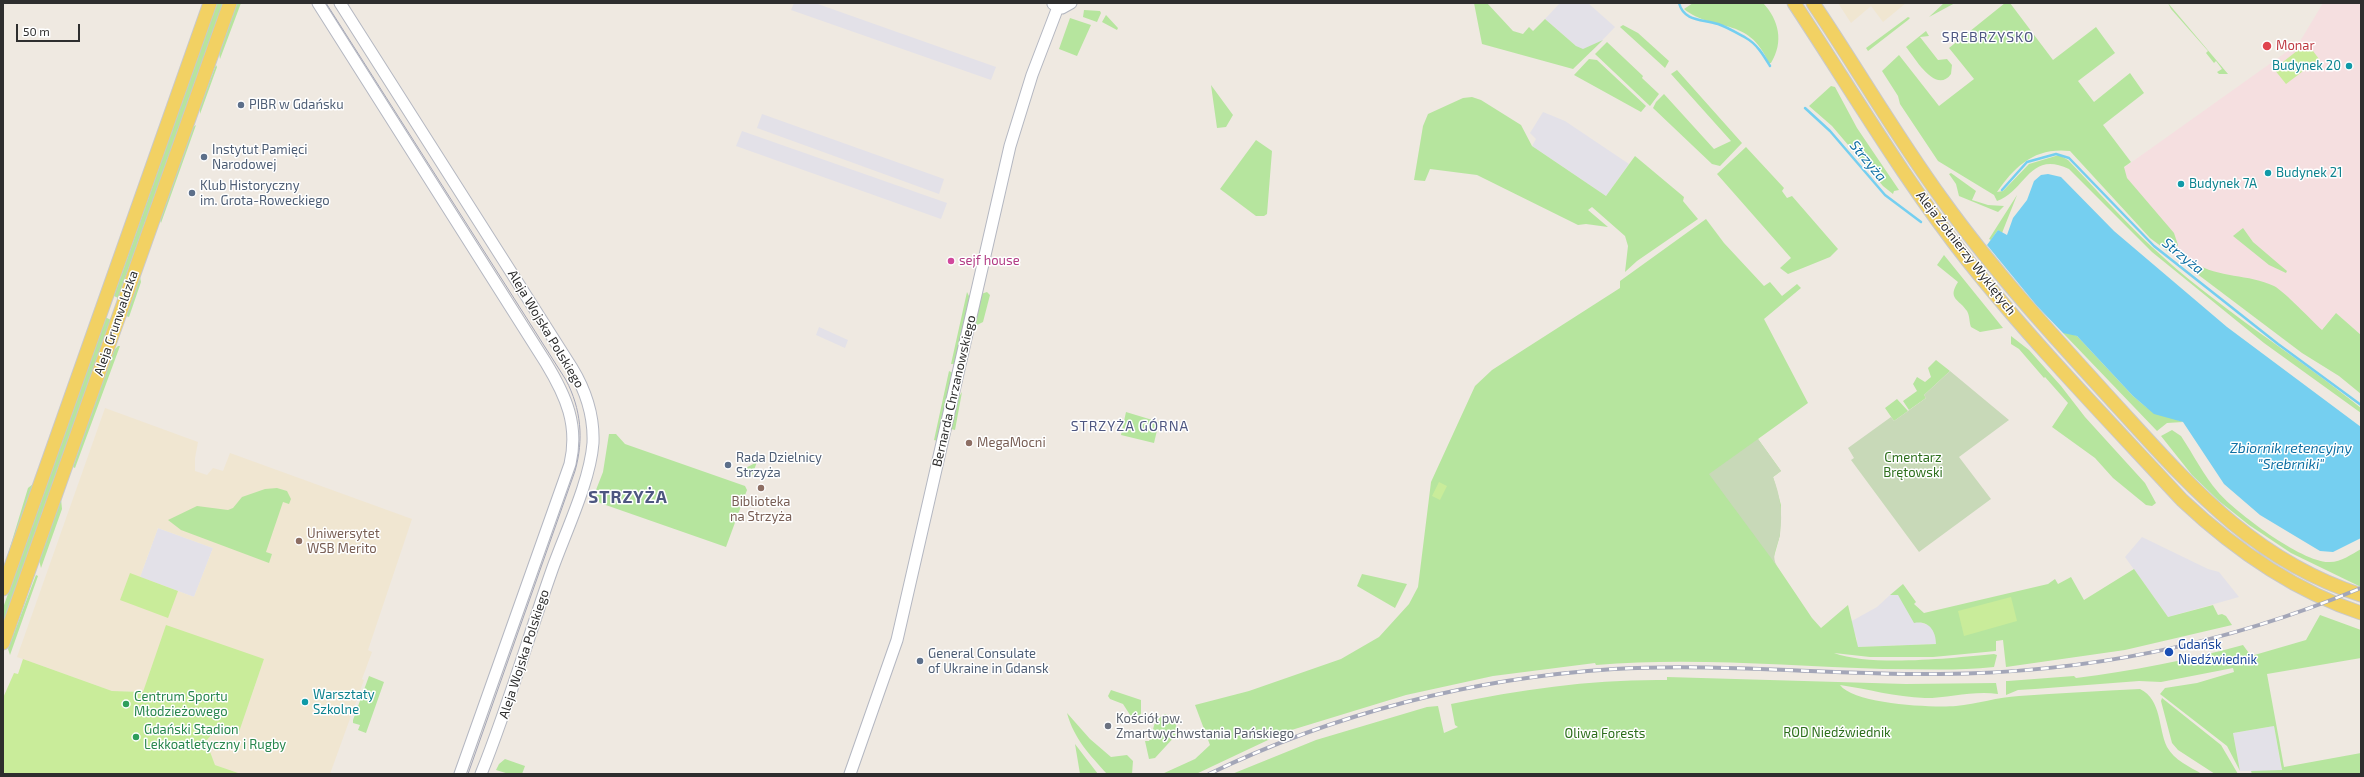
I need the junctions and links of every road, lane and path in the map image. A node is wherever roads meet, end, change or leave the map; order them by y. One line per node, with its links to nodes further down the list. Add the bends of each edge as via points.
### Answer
1 (210, 3): 9 (main road, Aleja Grunwaldzka)
2 (230, 3): 12 (main road, Aleja Grunwaldzka)
3 (318, 3): 13 (street, Aleja Wojska Polskiego, via 550,369 571,411 574,433 570,464)
4 (340, 3): 14 (street, Aleja Wojska Polskiego, via 572,368 585,394 591,418 592,444 588,469 510,698)
5 (1071, 3): 8 (street, via 1067,7)
6 (1794, 3): 11 (main road, Aleja Żołnierzy Wyklętych, via 1918,192 1968,261 2015,318 2182,500 2210,526 2266,568 2305,590)
7 (1813, 3): 10 (main road, Aleja Żołnierzy Wyklętych, via 1940,197 1999,274 2193,489 2242,533 2274,554 2330,584)
8 (1055, 5): 15 (street, Bernarda Chrzanowskiego, via 1010,146 897,640)
9 (3, 588)
10 (2361, 595)
11 (2361, 613)
12 (3, 643)
13 (460, 774)
14 (481, 774)
15 (850, 774)

